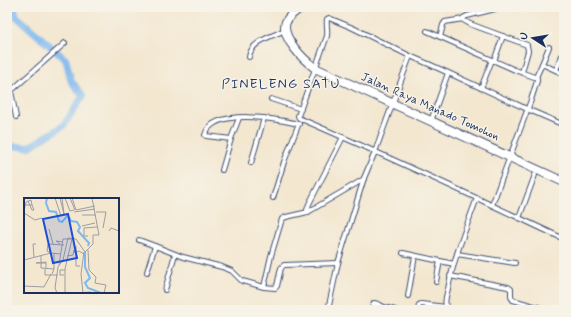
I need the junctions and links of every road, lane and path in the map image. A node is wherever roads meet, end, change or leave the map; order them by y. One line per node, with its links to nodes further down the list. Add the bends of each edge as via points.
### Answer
1 (302, 7): 4 (highway, via 288,18)
2 (503, 7): 3 (street)
3 (463, 19): 6 (street, via 465,23); 7 (street, via 445,22)
4 (285, 30): 12 (street, via 259,43 251,50); 16 (highway, Jalan Raya Manado Tomohon, via 300,55)
5 (427, 32): 7 (street)
6 (503, 36): 14 (street); 18 (street, via 527,45 528,51)
7 (440, 37): 14 (street)
8 (65, 43): 23 (street)
9 (549, 47): 15 (street)
10 (564, 52): 17 (street)
11 (410, 56): 16 (street, via 329,18 326,21 328,34); 19 (street); 25 (street)
12 (249, 57)
13 (7, 59): 23 (street)
14 (493, 60): 18 (street); 22 (street)
15 (542, 64): 17 (street); 21 (street)
16 (315, 68): 25 (highway, Jalan Raya Manado Tomohon); 26 (street)
17 (556, 70): 20 (street)
18 (522, 72): 21 (street)
19 (448, 73): 22 (street); 32 (street)
20 (564, 74)
21 (536, 77): 27 (street, via 537,81)
22 (481, 88): 27 (street)
23 (9, 91): 28 (street)
24 (271, 99): 26 (street)
25 (393, 104): 32 (highway, Jalan Raya Manado Tomohon); 37 (street)
26 (301, 109): 31 (street, via 298,116)
27 (527, 109): 33 (street); 38 (street)
28 (16, 117)
29 (239, 118): 30 (street); 36 (street); 36 (street, via 218,120 206,133 206,136)
30 (264, 118): 34 (street); 39 (street)
31 (301, 119): 34 (street); 35 (street)
32 (430, 121): 38 (highway, Jalan Raya Manado Tomohon)
33 (563, 123)
34 (299, 124): 44 (street)
35 (343, 137): 37 (street); 47 (street, via 309,204)
36 (231, 139): 40 (street)
37 (375, 152): 42 (street); 45 (street)
38 (509, 156): 43 (highway, Jalan Raya Manado Tomohon); 46 (street)
39 (250, 163)
40 (222, 170)
41 (534, 175): 48 (street)
42 (364, 178): 47 (street); 57 (street)
43 (564, 182)
44 (273, 198)
45 (477, 198): 46 (street); 54 (street)
46 (492, 205): 48 (street)
47 (308, 212): 63 (street, via 282,219)
48 (519, 218): 49 (street)
49 (564, 239)
50 (139, 240): 51 (street)
51 (155, 246): 53 (street); 60 (street)
52 (403, 253): 55 (street)
53 (174, 254): 63 (street, via 222,267 244,281); 64 (street)
54 (457, 254): 58 (street); 59 (street)
55 (415, 256): 56 (street); 65 (street)
56 (440, 261): 59 (street); 62 (street)
57 (338, 263): 63 (street, via 284,265 277,287); 68 (street)
58 (515, 263)
59 (454, 264): 61 (street)
60 (147, 272)
61 (450, 276): 66 (street, via 508,287 511,289 513,300); 67 (street)
62 (436, 282)
63 (264, 286)
64 (165, 290)
65 (408, 296)
66 (534, 308): 72 (street)
67 (446, 309): 71 (street, via 421,304)
68 (328, 310)
69 (372, 310): 70 (street, via 374,303)
70 (395, 310)
71 (418, 310)
72 (548, 310)

